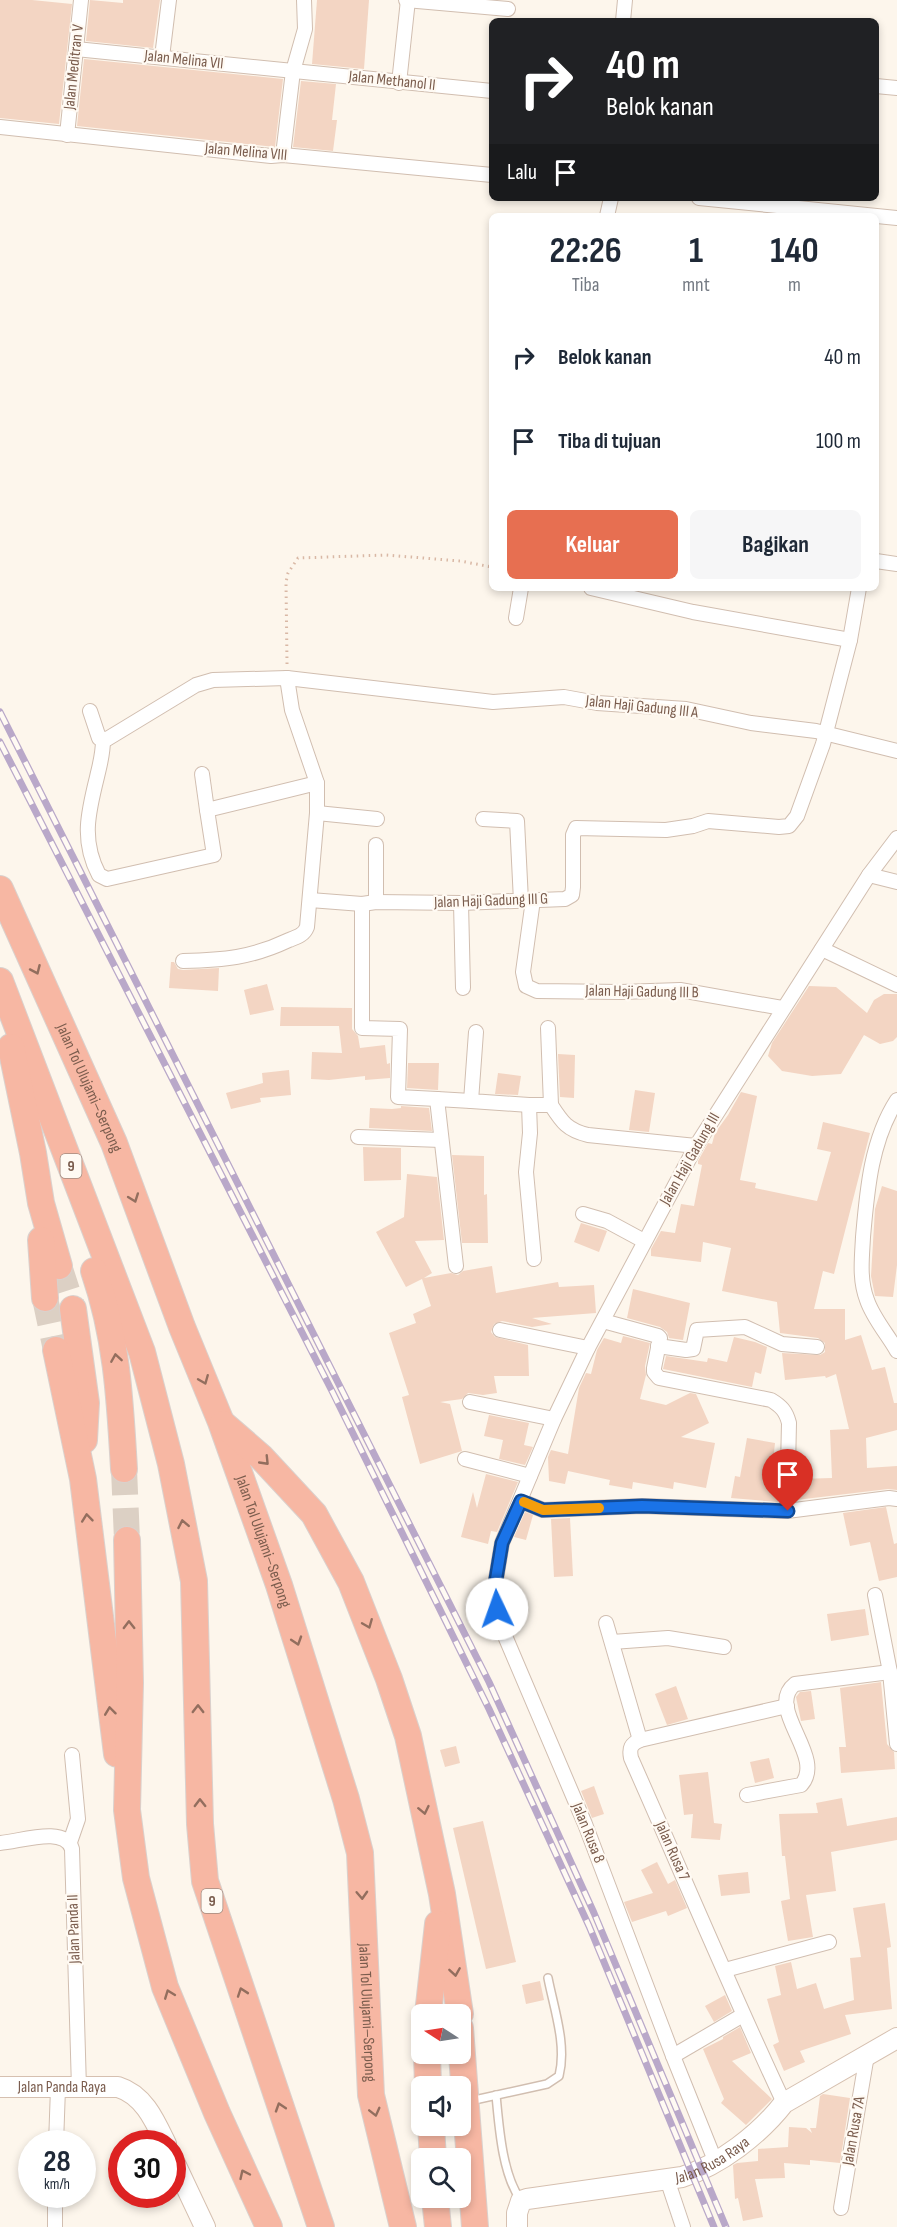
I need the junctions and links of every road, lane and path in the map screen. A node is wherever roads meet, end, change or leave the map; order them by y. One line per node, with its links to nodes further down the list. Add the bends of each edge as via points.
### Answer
1 (81, 0): 8 (street, Jalan Meditran V)
2 (169, 0): 9 (street)
3 (304, 0): 10 (street, via 305,29)
4 (407, 0): 6 (street); 11 (street)
5 (625, 0): 7 (street)
6 (508, 10)
7 (623, 18)
8 (76, 49): 9 (street, Jalan Melina VII); 16 (street, Jalan Meditran V)
9 (162, 57): 10 (street, Jalan Melina VII)
10 (293, 71): 11 (street, Jalan Methanol II); 17 (street)
11 (399, 83): 14 (street, Jalan Methanol II)
12 (879, 86): 13 (street)
13 (897, 88)
14 (489, 91)
15 (0, 127): 16 (street, Jalan Melina VIII)
16 (67, 135): 17 (street, Jalan Melina VIII)
17 (283, 155): 18 (street, Jalan Melina VIII)
18 (489, 174)
19 (729, 201): 20 (street)
20 (848, 213)
21 (879, 216): 22 (street)
22 (897, 218)
23 (879, 561): 24 (street)
24 (897, 564)
25 (489, 566): 31 (path, via 386,555 298,558 288,573 285,593)
26 (520, 591): 29 (street)
27 (604, 591): 30 (street, via 693,612)
28 (858, 591): 30 (street, Jalan Haji Gadung III G)
29 (516, 618)
30 (850, 640): 33 (street, Jalan Haji Gadung III G)
31 (287, 678): 33 (street, Jalan Haji Gadung III A, via 493,702 564,698 686,709); 34 (street, Jalan Haji Gadung III A, via 213,680 196,685); 37 (street, via 292,710)
32 (90, 711): 34 (street)
33 (826, 733): 35 (street); 48 (street, Jalan Haji Gadung III G, via 797,816 789,826 708,821 666,830 576,828 572,895)
34 (103, 740): 38 (street, via 87,832 87,844 99,875 107,879 214,855)
35 (897, 751)
36 (202, 774): 38 (street)
37 (317, 783): 38 (street); 39 (street)
38 (207, 810)
39 (317, 813): 40 (street); 47 (street)
40 (377, 819)
41 (483, 819): 48 (street, via 517,821)
42 (897, 838): 44 (street, Jalan Haji Gadung III)
43 (376, 845): 49 (street)
44 (869, 875): 45 (street); 51 (street, Jalan Haji Gadung III)
45 (897, 882)
46 (0, 889): 86 (highway, Jalan Tol Ulujami–Serpong, one-way to 86, via 114,1143)
47 (310, 900): 49 (street, Jalan Haji Gadung III G); 52 (street, via 307,927 300,936 265,951 230,959)
48 (527, 901): 50 (street, Jalan Haji Gadung III G); 57 (street, Jalan Haji Gadung III B, via 523,972 526,986 537,991 695,991)
49 (369, 903): 50 (street, Jalan Haji Gadung III G); 61 (street, via 362,1028 400,1029 398,1098)
50 (461, 903): 55 (street)
51 (822, 949): 54 (street); 57 (street, Jalan Haji Gadung III)
52 (183, 961)
53 (0, 981): 137 (highway, 9, one-way to 53, via 205,1881 194,1581 171,1464 142,1352)
54 (897, 985)
55 (463, 988)
56 (0, 1003): 60 (highway)
57 (782, 1008): 68 (street, Jalan Haji Gadung III)
58 (548, 1028): 64 (street)
59 (476, 1032): 63 (street)
60 (15, 1060): 69 (highway); 88 (highway, one-way to 60, via 117,1360 103,1297 66,1186)
61 (437, 1099): 63 (street); 67 (street)
62 (897, 1100): 83 (street, via 882,1129 866,1196 861,1273 867,1301)
63 (475, 1101): 65 (street)
64 (551, 1105): 65 (street); 68 (street, via 573,1131)
65 (529, 1106): 72 (street, via 526,1172)
66 (358, 1137): 67 (street)
67 (441, 1140): 74 (street)
68 (696, 1146): 71 (street, Jalan Haji Gadung III)
69 (41, 1203): 73 (highway); 75 (highway)
70 (583, 1214): 71 (street, via 608,1221)
71 (644, 1241): 77 (street, Jalan Haji Gadung III)
72 (534, 1259)
73 (59, 1266)
74 (456, 1266)
75 (45, 1298)
76 (73, 1309): 90 (highway, via 86,1403)
77 (603, 1321): 79 (street, via 654,1334 660,1338); 81 (street, Jalan Haji Gadung III)
78 (500, 1330): 81 (street)
79 (658, 1346): 80 (street, via 693,1349 698,1330 745,1327 782,1344); 93 (street, via 654,1372 659,1378 780,1405 789,1422)
80 (817, 1347)
81 (588, 1348): 85 (street, Jalan Haji Gadung III)
82 (56, 1350): 90 (highway)
83 (897, 1351)
84 (470, 1402): 85 (street)
85 (554, 1419): 89 (street, Jalan Haji Gadung III)
86 (221, 1422): 108 (highway, one-way to 108, via 261,1457 314,1514 351,1582 408,1736); 138 (highway, Jalan Tol Ulujami–Serpong, one-way to 138, via 279,1585 360,1853 371,2096)
87 (465, 1459): 89 (street)
88 (124, 1469)
89 (530, 1476): 92 (street, Jalan Haji Gadung III)
90 (83, 1479): 105 (highway, one-way to 90, via 112,1724)
91 (897, 1499): 93 (street)
92 (521, 1501): 93 (street, via 543,1510 642,1506); 117 (street, Jalan Rusa 8, via 502,1543 496,1579 497,1609 585,1824)
93 (788, 1511)
94 (127, 1540): 105 (highway, one-way to 94)
95 (875, 1595): 99 (street)
96 (606, 1623): 97 (street)
97 (612, 1642): 98 (street, via 668,1638); 101 (street)
98 (724, 1647)
99 (890, 1672): 100 (street, via 795,1684 788,1689); 102 (street)
100 (787, 1706): 101 (street); 104 (street, via 807,1763 806,1780 801,1785)
101 (640, 1740): 110 (street, Jalan Rusa 7, via 629,1750 631,1758)
102 (897, 1744)
103 (72, 1755): 106 (street, Jalan Panda II, via 78,1819)
104 (747, 1795)
105 (127, 1810): 136 (highway, one-way to 105, via 216,2113 165,1987 136,1878)
106 (70, 1842): 107 (street, via 55,1836); 120 (street, Jalan Panda II)
107 (0, 1844)
108 (442, 1894): 112 (highway); 113 (highway, one-way to 113)
109 (829, 1942): 110 (street)
110 (725, 1970): 114 (street, Jalan Rusa 7)
111 (548, 1978): 121 (lane, via 561,2046 559,2076 547,2084)
112 (429, 2004)
113 (458, 2004)
114 (743, 2015): 117 (street); 123 (street, Jalan Rusa 7)
115 (897, 2038): 116 (street, Jalan Rusa Raya)
116 (867, 2055): 123 (street, Jalan Rusa Raya); 133 (street, Jalan Rusa 7A)
117 (673, 2056): 127 (street, Jalan Rusa 8)
118 (0, 2088): 119 (street, Jalan Panda Raya)
119 (58, 2088): 120 (street, Jalan Panda Raya); 124 (street)
120 (79, 2088): 125 (street, Jalan Panda Raya, via 129,2090 146,2107)
121 (496, 2095): 122 (lane); 130 (lane, via 500,2138 513,2190)
122 (471, 2101)
123 (784, 2103): 127 (street, Jalan Rusa Raya, via 772,2119)
124 (56, 2130)
125 (159, 2130)
126 (468, 2136): 140 (highway)
127 (716, 2163): 128 (street, Jalan Rusa Raya)
128 (667, 2179): 130 (street, Jalan Rusa Raya); 142 (street)
129 (186, 2187): 135 (street)
130 (521, 2201): 141 (street)
131 (56, 2208): 134 (street)
132 (436, 2208): 139 (highway)
133 (841, 2208)
134 (55, 2227)
135 (205, 2227)
136 (269, 2227)
137 (321, 2227)
138 (403, 2227)
139 (438, 2227)
140 (475, 2227)
141 (517, 2227)
142 (683, 2227)

